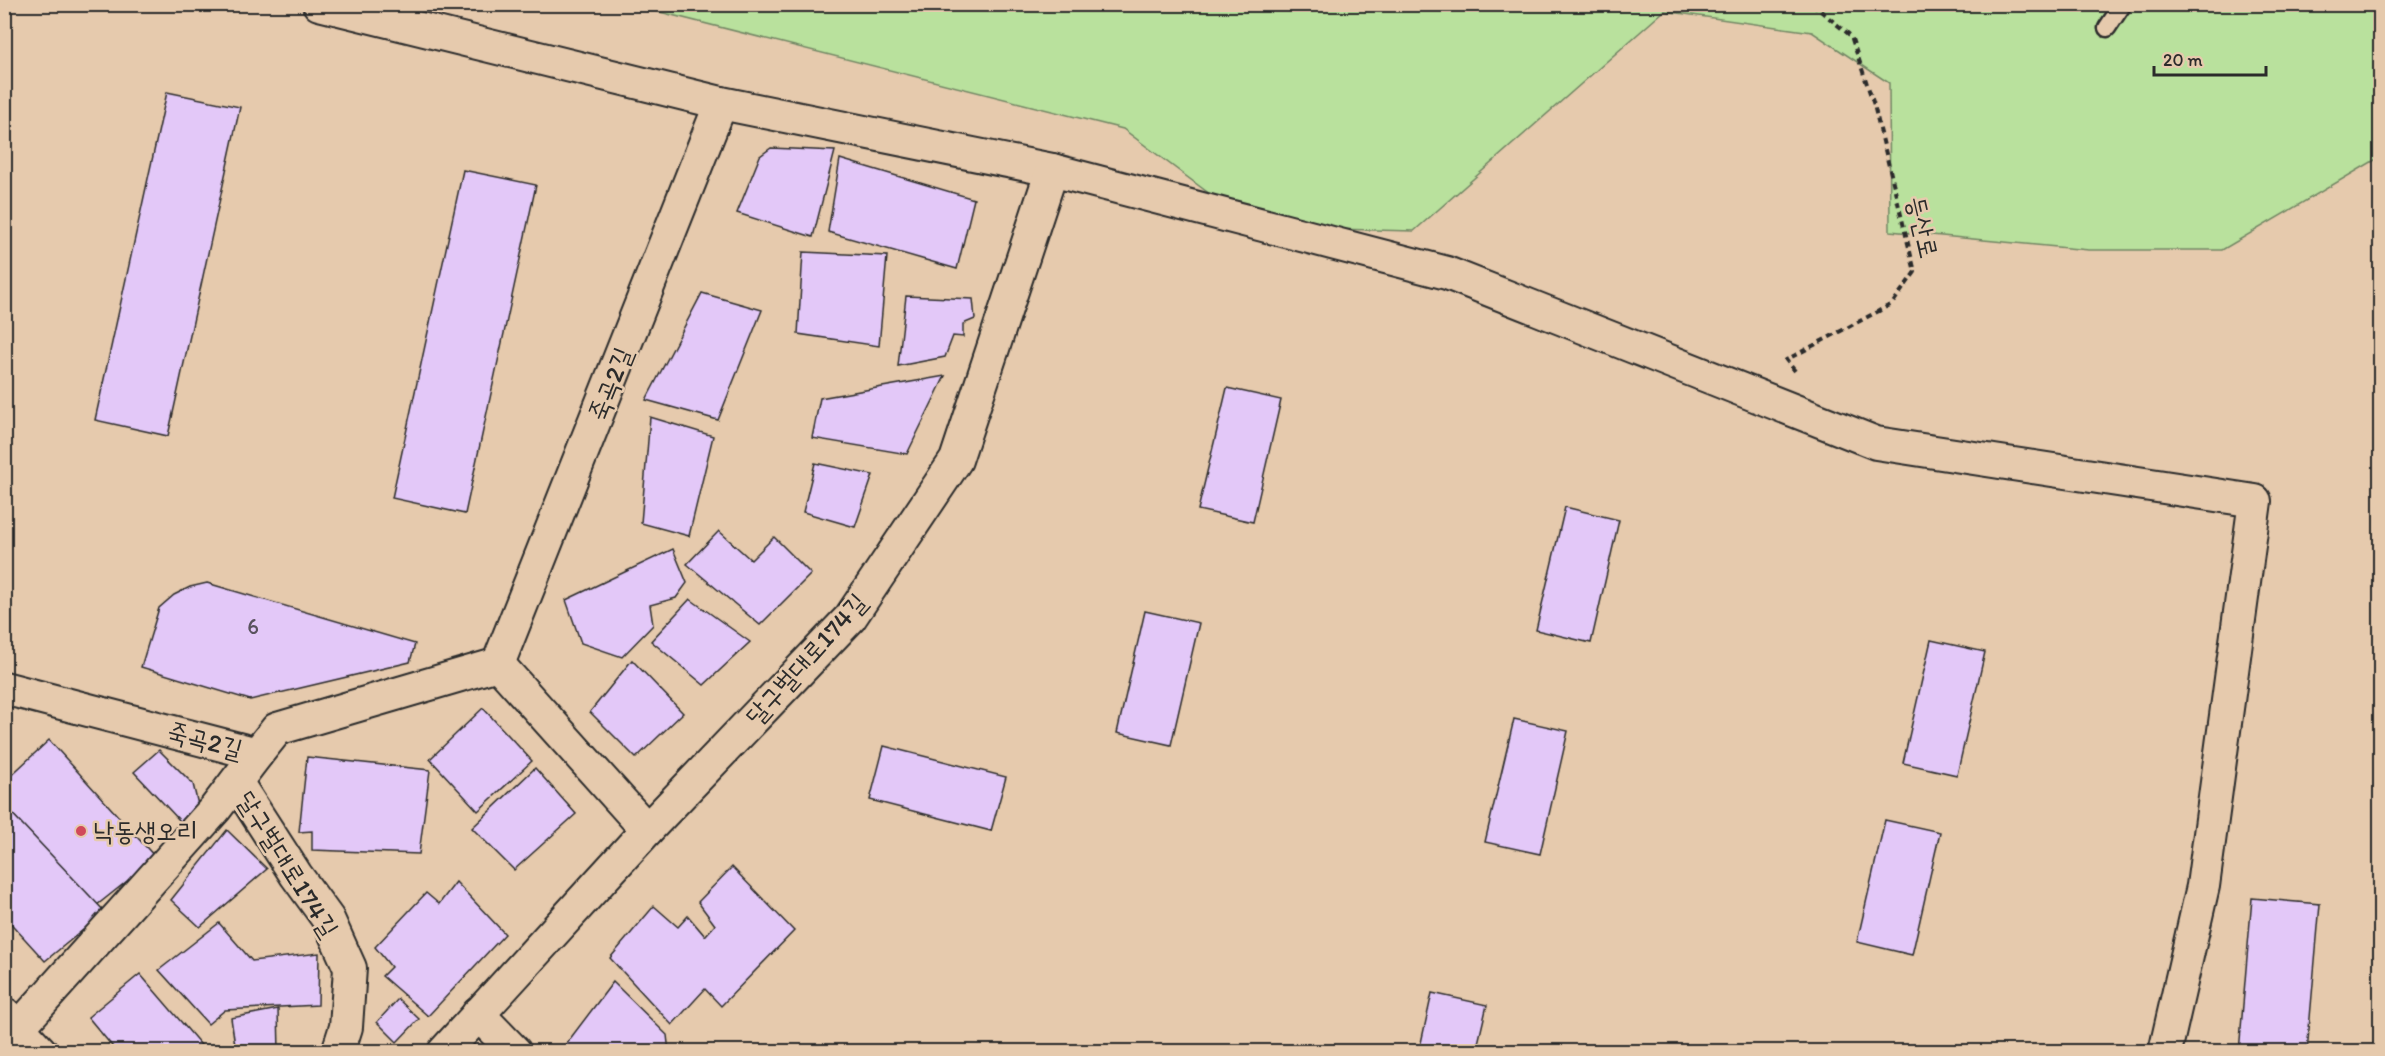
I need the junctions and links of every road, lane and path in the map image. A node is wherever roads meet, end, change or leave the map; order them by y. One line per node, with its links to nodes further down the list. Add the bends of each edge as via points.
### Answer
1 (319, 4): 5 (street)
2 (1812, 4): 7 (path, 등산로, via 1851,36 1874,105 1915,272 1892,304 1786,360)
3 (2123, 4): 4 (lane)
4 (2107, 28)
5 (721, 103): 6 (street); 8 (street, 죽곡2길)
6 (1052, 170): 12 (street, 달구벌대로174길, via 956,460 850,618); 19 (street, via 1447,273 1876,443 2255,501 2203,886)
7 (1798, 374)
8 (498, 664): 10 (street, 죽곡2길, via 277,729); 12 (street)
9 (4, 688): 10 (street, 죽곡2길)
10 (257, 754): 11 (street)
11 (236, 782): 14 (street); 16 (street, 달구벌대로174길, via 328,919 350,968 346,1027)
12 (646, 830): 13 (street, 달구벌대로174길)
13 (478, 1014): 17 (street, 달구벌대로174길); 18 (street)
14 (9, 1029): 15 (street)
15 (41, 1052)
16 (338, 1052)
17 (444, 1052)
18 (515, 1052)
19 (2165, 1052)

